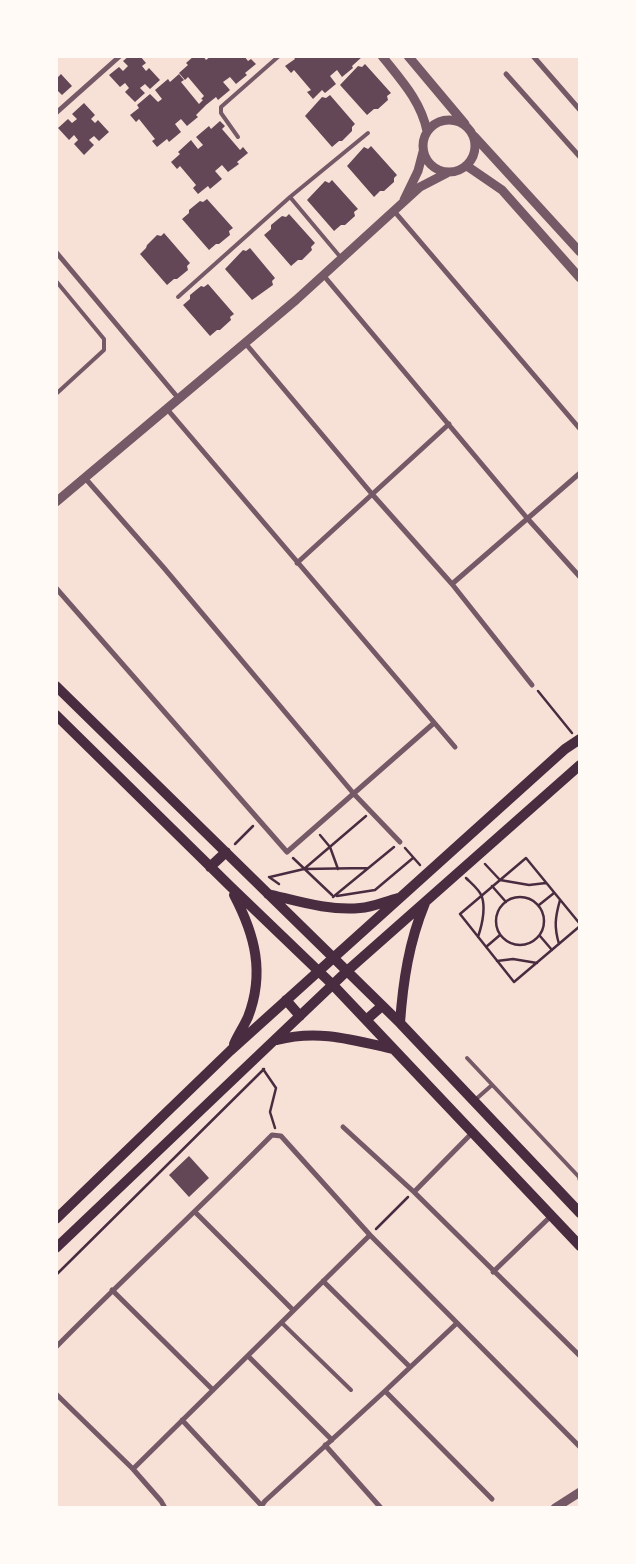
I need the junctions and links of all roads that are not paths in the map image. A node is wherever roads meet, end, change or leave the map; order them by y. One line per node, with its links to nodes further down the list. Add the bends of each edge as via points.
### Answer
1 (120, 56): 8 (street)
2 (279, 56): 13 (lane, via 221,107 220,113)
3 (382, 56): 10 (street, via 413,95)
4 (408, 56): 9 (street)
5 (533, 56): 7 (street)
6 (506, 74): 15 (street)
7 (580, 110)
8 (56, 113)
9 (466, 126): 10 (street, via 450,120 442,121); 12 (street)
10 (428, 131): 14 (street)
11 (368, 133): 18 (lane)
12 (473, 135): 16 (street, via 475,151); 22 (street)
13 (238, 137)
14 (423, 152): 17 (street, via 432,166); 19 (street)
15 (580, 157)
16 (467, 166): 17 (street); 25 (street, via 502,190)
17 (447, 173): 19 (street, via 425,184)
18 (290, 197): 23 (lane); 27 (lane)
19 (402, 204): 20 (street)
20 (394, 211): 23 (street); 33 (street)
21 (56, 252): 30 (street)
22 (580, 252)
23 (342, 259): 24 (street)
24 (324, 276): 28 (street); 32 (street)
25 (580, 278)
26 (56, 281): 29 (lane, via 106,344 104,350)
27 (178, 297)
28 (246, 344): 30 (street); 36 (street)
29 (56, 394)
30 (180, 399): 31 (street)
31 (167, 410): 35 (street); 39 (street)
32 (449, 424): 36 (street); 38 (street)
33 (580, 429)
34 (580, 473): 38 (street)
35 (85, 478): 37 (street); 50 (street)
36 (372, 494): 39 (street); 41 (street)
37 (56, 502)
38 (528, 518): 40 (street); 41 (street)
39 (297, 562): 46 (street)
40 (580, 577)
41 (452, 584): 43 (street)
42 (56, 588): 50 (street, via 286,852)
43 (532, 685)
44 (56, 686): 52 (main road)
45 (56, 715): 53 (main road)
46 (434, 723): 48 (street); 50 (street)
47 (579, 739): 56 (main road)
48 (455, 747)
49 (580, 765): 57 (main road)
50 (354, 794): 51 (street)
51 (400, 842)
52 (226, 852): 53 (main road); 55 (main road)
53 (210, 867): 54 (main road)
54 (231, 888): 61 (main road); 71 (main road, via 246,918 257,956 255,988 248,1016)
55 (268, 894): 56 (main road, via 333,908 361,908); 60 (main road)
56 (402, 897): 58 (main road)
57 (426, 900): 59 (main road); 68 (main road, via 404,977)
58 (376, 920): 59 (main road); 60 (main road)
59 (388, 934): 62 (main road)
60 (333, 958): 61 (main road); 62 (main road)
61 (318, 970): 63 (main road); 64 (main road)
62 (347, 971): 63 (main road); 65 (main road)
63 (333, 984): 66 (main road); 67 (main road)
64 (286, 1000): 66 (main road); 71 (main road)
65 (382, 1006): 67 (main road); 68 (main road)
66 (300, 1016): 69 (main road)
67 (366, 1020): 70 (main road)
68 (400, 1023): 74 (main road)
69 (274, 1041): 70 (main road, via 311,1034); 85 (main road)
70 (394, 1049): 76 (main road)
71 (230, 1051): 82 (main road)
72 (466, 1058): 73 (lane)
73 (492, 1085): 74 (lane); 77 (lane)
74 (474, 1101): 80 (main road)
75 (343, 1127): 78 (street)
76 (473, 1132): 78 (street); 81 (main road)
77 (580, 1181)
78 (414, 1192): 86 (street)
79 (196, 1212): 83 (street, via 276,1134); 88 (street); 89 (street)
80 (580, 1213)
81 (551, 1215): 84 (main road); 86 (street)
82 (56, 1219)
83 (370, 1235): 87 (street); 91 (street)
84 (580, 1246)
85 (56, 1248)
86 (493, 1272): 94 (street)
87 (323, 1281): 89 (street); 95 (street)
88 (112, 1290): 92 (street); 96 (street)
89 (293, 1310): 90 (street)
90 (282, 1323): 93 (street); 97 (lane)
91 (457, 1323): 95 (street); 103 (street)
92 (56, 1348)
93 (248, 1356): 96 (street); 101 (street)
94 (580, 1356)
95 (410, 1367): 98 (street)
96 (213, 1390): 100 (street)
97 (351, 1390)
98 (385, 1391): 101 (street); 106 (street)
99 (56, 1394): 104 (street)
100 (182, 1420): 104 (street); 107 (street)
101 (332, 1440): 102 (street)
102 (325, 1445): 107 (street); 109 (street)
103 (580, 1447)
104 (133, 1469): 108 (street)
105 (580, 1492): 110 (street)
106 (492, 1498)
107 (261, 1506)
108 (165, 1508)
109 (381, 1508)
110 (555, 1508)

